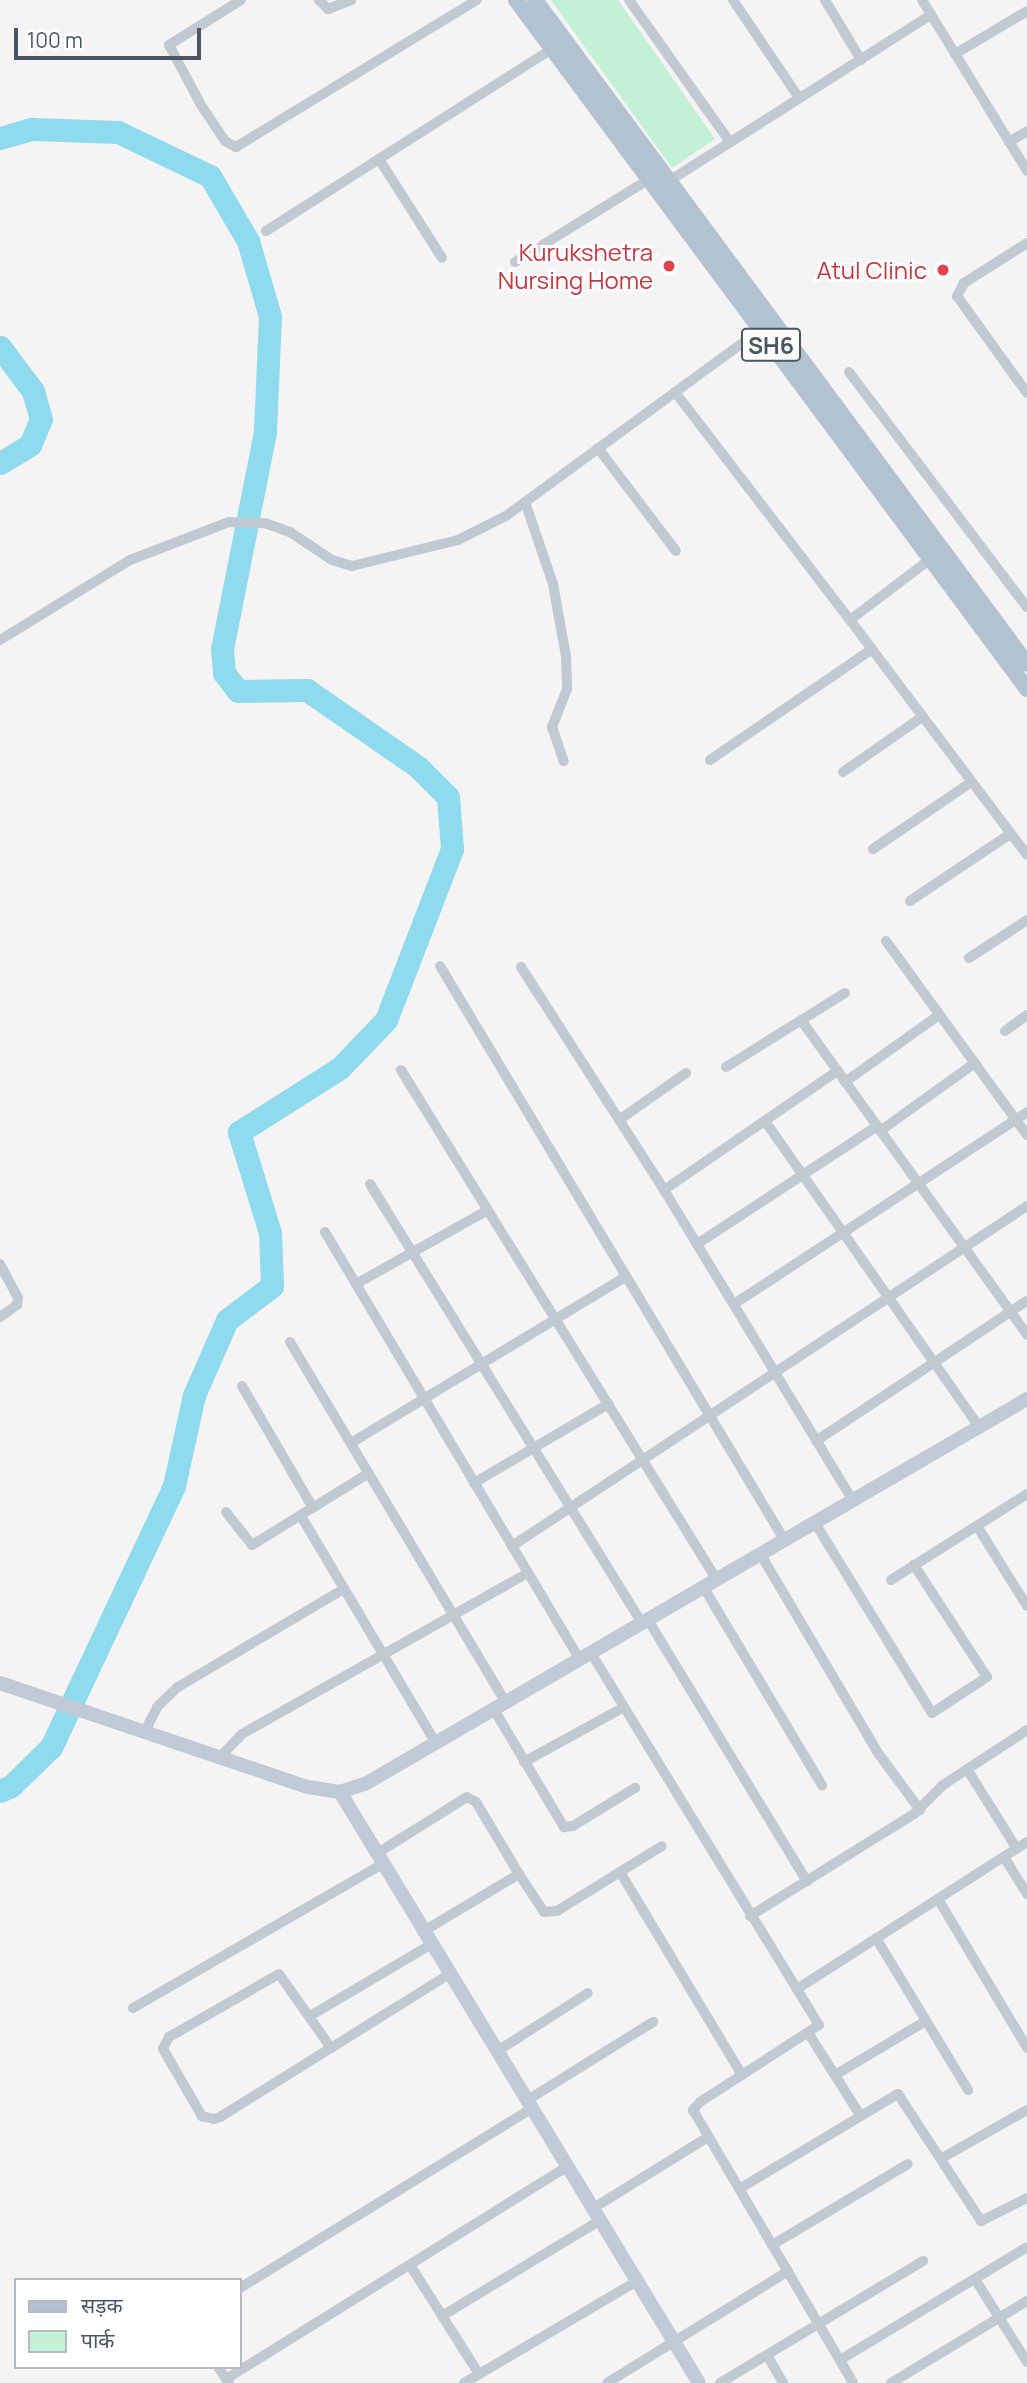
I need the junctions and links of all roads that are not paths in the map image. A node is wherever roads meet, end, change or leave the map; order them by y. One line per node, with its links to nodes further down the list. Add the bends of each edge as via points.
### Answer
1 (319, 0): 2 (street, via 328,9)
2 (351, 0)
3 (477, 0): 10 (street, via 236,147 225,141 201,105 169,45)
4 (516, 0): 13 (main road, SH6)
5 (535, 0): 23 (main road, SH6)
6 (629, 0): 18 (street)
7 (733, 0): 16 (street)
8 (825, 0): 15 (street)
9 (922, 0): 12 (street)
10 (238, 1)
11 (1027, 10): 14 (street)
12 (931, 15): 14 (street); 15 (street)
13 (552, 49): 20 (street); 22 (main road, SH6)
14 (955, 54): 19 (street)
15 (861, 60): 16 (street)
16 (799, 98): 18 (street)
17 (1027, 131): 19 (street)
18 (730, 142): 23 (street)
19 (1009, 142): 21 (street)
20 (379, 159): 24 (street); 26 (street)
21 (1027, 171)
22 (648, 180): 27 (street); 28 (main road, SH6)
23 (669, 181): 28 (main road, SH6)
24 (266, 231)
25 (1027, 243): 30 (street, via 964,283 957,296)
26 (442, 258)
27 (515, 262)
28 (766, 325): 31 (street); 36 (main road, SH6)
29 (849, 372): 37 (street)
30 (1022, 377): 32 (street)
31 (675, 392): 33 (street); 38 (street)
32 (1027, 393)
33 (598, 448): 34 (street); 35 (street)
34 (525, 502): 39 (street, via 458,540 352,566 265,523 218,525 130,560); 46 (street, via 553,584 566,656 567,690 552,727)
35 (676, 551)
36 (936, 555): 38 (street); 40 (main road, SH6)
37 (1027, 607)
38 (850, 620): 41 (street)
39 (0, 640)
40 (1014, 647): 42 (main road, SH6); 43 (main road, SH6)
41 (872, 649): 44 (street); 45 (street)
42 (1027, 664)
43 (1027, 689)
44 (922, 717): 47 (street); 48 (street)
45 (710, 760)
46 (564, 761)
47 (842, 772)
48 (970, 783): 49 (street); 50 (street)
49 (1010, 834): 51 (street); 52 (street)
50 (873, 849)
51 (1026, 850)
52 (909, 901)
53 (1027, 920): 55 (street)
54 (886, 941): 59 (street)
55 (969, 958)
56 (440, 966): 87 (street)
57 (521, 967): 70 (street)
58 (845, 993): 61 (street)
59 (939, 1015): 63 (street); 68 (street)
60 (1027, 1016): 62 (street)
61 (801, 1020): 64 (street); 66 (street)
62 (1005, 1031)
63 (975, 1063): 71 (street); 73 (street)
64 (726, 1067)
65 (401, 1070): 80 (street)
66 (837, 1071): 68 (street); 72 (street)
67 (686, 1073): 70 (street)
68 (845, 1082): 73 (street)
69 (1027, 1112): 71 (street)
70 (619, 1120): 78 (street)
71 (1016, 1120): 74 (street); 77 (street)
72 (765, 1121): 75 (street); 78 (street)
73 (878, 1128): 75 (street); 77 (street)
74 (1027, 1135)
75 (803, 1175): 82 (street); 83 (street)
76 (370, 1184): 85 (street)
77 (919, 1184): 82 (street); 84 (street)
78 (664, 1191): 83 (street)
79 (1027, 1206): 84 (street)
80 (488, 1210): 85 (street); 94 (street)
81 (325, 1232): 88 (street)
82 (843, 1233): 89 (street); 91 (street)
83 (697, 1244): 91 (street)
84 (964, 1248): 89 (street); 92 (street)
85 (412, 1252): 88 (street); 98 (street)
86 (0, 1264): 93 (street, via 18,1298 17,1305)
87 (625, 1277): 94 (street); 104 (street)
88 (356, 1284): 102 (street)
89 (888, 1298): 97 (street); 99 (street)
90 (1027, 1301): 92 (street)
91 (734, 1304): 99 (street)
92 (1010, 1311): 95 (street); 97 (street)
93 (0, 1317)
94 (556, 1320): 98 (street); 103 (street)
95 (1027, 1335)
96 (290, 1342): 107 (street)
97 (934, 1363): 105 (street); 106 (street)
98 (483, 1366): 102 (street); 108 (street)
99 (775, 1372): 104 (street); 106 (street)
100 (242, 1386): 115 (street)
101 (1027, 1399): 105 (street)
102 (425, 1401): 107 (street); 111 (street)
103 (608, 1404): 108 (street); 109 (street)
104 (708, 1416): 109 (street); 120 (street)
105 (979, 1427): 113 (street)
106 (816, 1441): 113 (street)
107 (351, 1443): 110 (street)
108 (534, 1447): 111 (street); 114 (street)
109 (642, 1460): 114 (street); 126 (street)
110 (369, 1473): 115 (street); 129 (street)
111 (474, 1483): 121 (street)
112 (1027, 1494): 119 (street)
113 (853, 1501): 118 (street)
114 (570, 1506): 121 (street); 130 (street)
115 (313, 1508): 117 (street)
116 (226, 1512): 117 (street, via 252,1545)
117 (301, 1516): 127 (street)
118 (815, 1523): 120 (street); 123 (street, via 932,1713 987,1677)
119 (977, 1526): 123 (street); 128 (street)
120 (785, 1541): 122 (street)
121 (512, 1546): 124 (street)
122 (761, 1555): 126 (street); 145 (street, via 878,1753)
123 (914, 1565): 125 (street)
124 (528, 1573): 129 (street); 132 (street)
125 (891, 1580)
126 (710, 1584): 130 (street); 142 (street)
127 (344, 1589): 131 (street); 137 (street, via 178,1687 157,1707)
128 (1027, 1606)
129 (452, 1614): 131 (street); 134 (street)
130 (645, 1622): 132 (street); 153 (street)
131 (382, 1654): 138 (street); 139 (street, via 242,1734)
132 (585, 1656): 134 (street); 135 (street)
133 (0, 1683): 137 (street)
134 (499, 1705): 138 (street); 140 (street)
135 (624, 1707): 140 (street); 156 (street)
136 (1027, 1730): 141 (street)
137 (144, 1733): 139 (street)
138 (435, 1742): 144 (street, via 365,1784)
139 (219, 1758): 144 (street, via 308,1787)
140 (524, 1762): 143 (street, via 560,1824 569,1828)
141 (967, 1769): 145 (street, via 935,1791); 148 (street)
142 (822, 1785)
143 (635, 1788)
144 (340, 1792): 150 (street)
145 (920, 1810): 153 (street)
146 (1027, 1842): 148 (street)
147 (662, 1846): 151 (street)
148 (1017, 1849): 149 (street)
149 (1004, 1857): 154 (street); 155 (street)
150 (379, 1859): 152 (street, via 467,1797 475,1802); 157 (street); 163 (street)
151 (620, 1872): 152 (street, via 550,1913 540,1907); 171 (street)
152 (519, 1874): 157 (street)
153 (807, 1881): 156 (street)
154 (1027, 1894)
155 (939, 1899): 158 (street); 169 (street)
156 (750, 1916): 161 (street)
157 (422, 1931): 159 (street)
158 (876, 1938): 161 (street); 165 (street)
159 (430, 1945): 160 (street); 164 (street)
160 (448, 1975): 168 (street); 170 (street)
161 (797, 1989): 167 (street, via 819,2025)
162 (588, 1993): 170 (street)
163 (132, 2008)
164 (310, 2015): 168 (street); 168 (street, via 279,1974 169,2036 163,2049 202,2116 214,2119)
165 (926, 2021): 172 (street); 173 (street)
166 (653, 2022): 174 (street)
167 (809, 2034): 171 (street); 172 (street)
168 (331, 2048)
169 (1027, 2048)
170 (496, 2052): 174 (street)
171 (742, 2075): 177 (street, via 694,2106)
172 (835, 2075): 176 (street)
173 (968, 2090)
174 (528, 2105): 180 (street); 191 (street)
175 (1027, 2110): 178 (street)
176 (860, 2115): 178 (street, via 901,2095); 181 (street)
177 (708, 2137): 181 (street); 183 (street)
178 (942, 2158): 182 (street, via 981,2221)
179 (908, 2164): 184 (street)
180 (566, 2167): 183 (street); 187 (street)
181 (739, 2189): 184 (street)
182 (1027, 2198)
183 (596, 2215): 190 (street); 193 (street)
184 (772, 2245): 188 (street)
185 (1027, 2247): 189 (street)
186 (923, 2260): 195 (street)
187 (410, 2265): 193 (street); 201 (street)
188 (788, 2272): 195 (street); 196 (street)
189 (975, 2279): 194 (street); 198 (street)
190 (636, 2281): 196 (street); 200 (street)
191 (242, 2287)
192 (1027, 2301): 194 (street)
193 (442, 2316): 200 (street)
194 (1000, 2318): 199 (street); 208 (street)
195 (818, 2323): 197 (street); 198 (street)
196 (674, 2342): 203 (street); 204 (street)
197 (767, 2355): 205 (street); 206 (street)
198 (840, 2360): 207 (street)
199 (1027, 2362)
200 (479, 2374): 202 (street)
201 (228, 2381)
202 (464, 2383)
203 (607, 2383)
204 (699, 2383)
205 (720, 2383)
206 (783, 2383)
207 (853, 2383)
208 (891, 2383)

